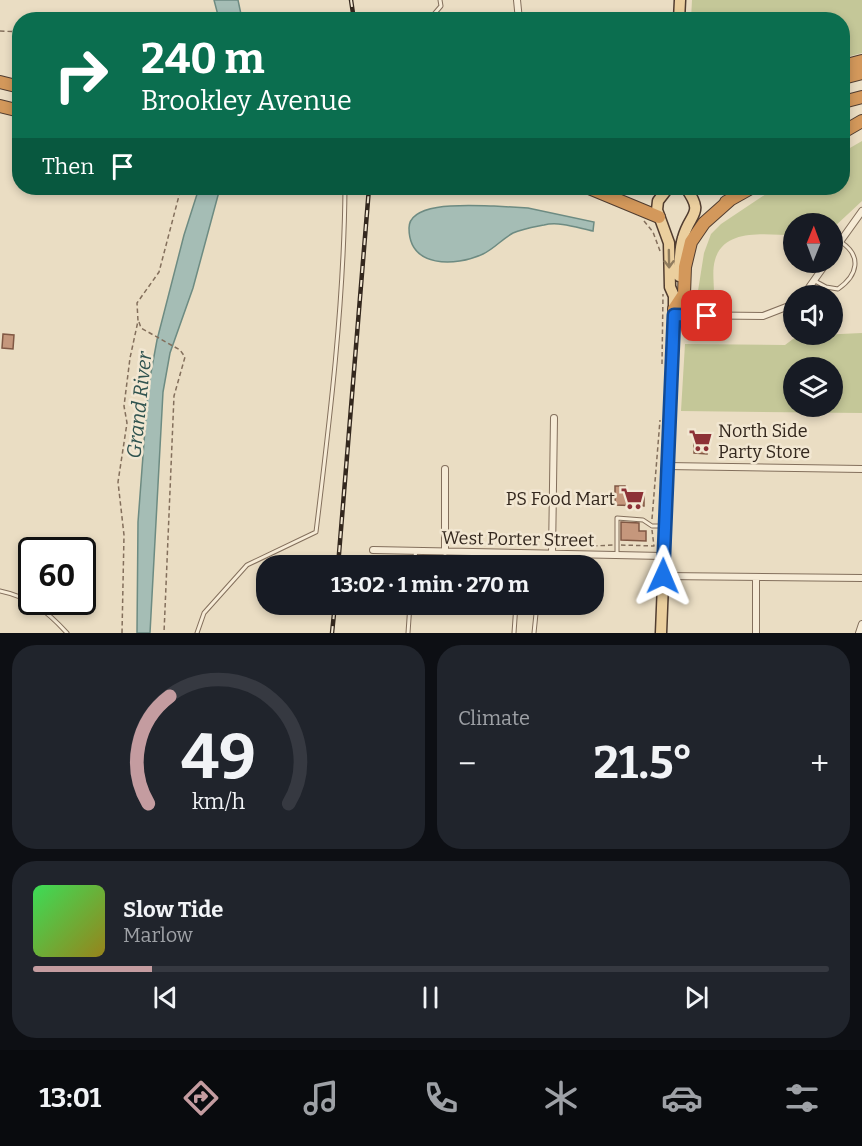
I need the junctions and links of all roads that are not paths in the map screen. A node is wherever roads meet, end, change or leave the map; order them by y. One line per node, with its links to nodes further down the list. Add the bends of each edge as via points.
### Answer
1 (345, 195): 40 (lane, via 345,241 316,532 247,565 204,614)
2 (609, 195): 8 (highway)
3 (663, 195): 8 (main road, via 657,204)
4 (690, 195): 9 (main road, via 696,206)
5 (738, 195): 6 (highway)
6 (731, 199): 9 (highway); 15 (highway, via 704,223 691,242 684,294)
7 (862, 211): 10 (street)
8 (661, 220): 9 (main road, via 675,227); 15 (main road, one-way to 15, via 669,243)
9 (691, 221): 15 (main road, via 680,248 679,288)
10 (843, 237)
11 (843, 243): 13 (lane, via 853,249 856,257 852,275 837,289)
12 (820, 273): 13 (street)
13 (815, 281): 14 (street)
14 (812, 285)
15 (674, 307): 16 (street, via 763,316); 18 (main road)
16 (783, 308)
17 (554, 418): 27 (street)
18 (667, 466): 20 (street); 21 (main road)
19 (445, 469): 24 (street)
20 (862, 469)
21 (664, 526): 29 (lane, via 617,518); 30 (main road)
22 (373, 550): 23 (street, West Porter Street)
23 (416, 552): 24 (street, West Porter Street); 28 (lane)
24 (445, 552): 25 (street, West Porter Street)
25 (519, 554): 26 (street, West Porter Street)
26 (540, 554): 27 (street, West Porter Street)
27 (552, 554): 29 (street, West Porter Street)
28 (415, 555)
29 (617, 555): 30 (street, West Porter Street)
30 (663, 556): 31 (main road)
31 (663, 576): 32 (street); 44 (main road)
32 (756, 577): 33 (street); 45 (street)
33 (862, 579)
34 (0, 591): 39 (lane, via 23,596)
35 (409, 615): 41 (lane)
36 (515, 615): 42 (lane)
37 (536, 615): 43 (lane)
38 (862, 624): 46 (street)
39 (67, 633)
40 (197, 633)
41 (408, 633)
42 (514, 633)
43 (534, 633)
44 (661, 633)
45 (756, 633)
46 (859, 633)

